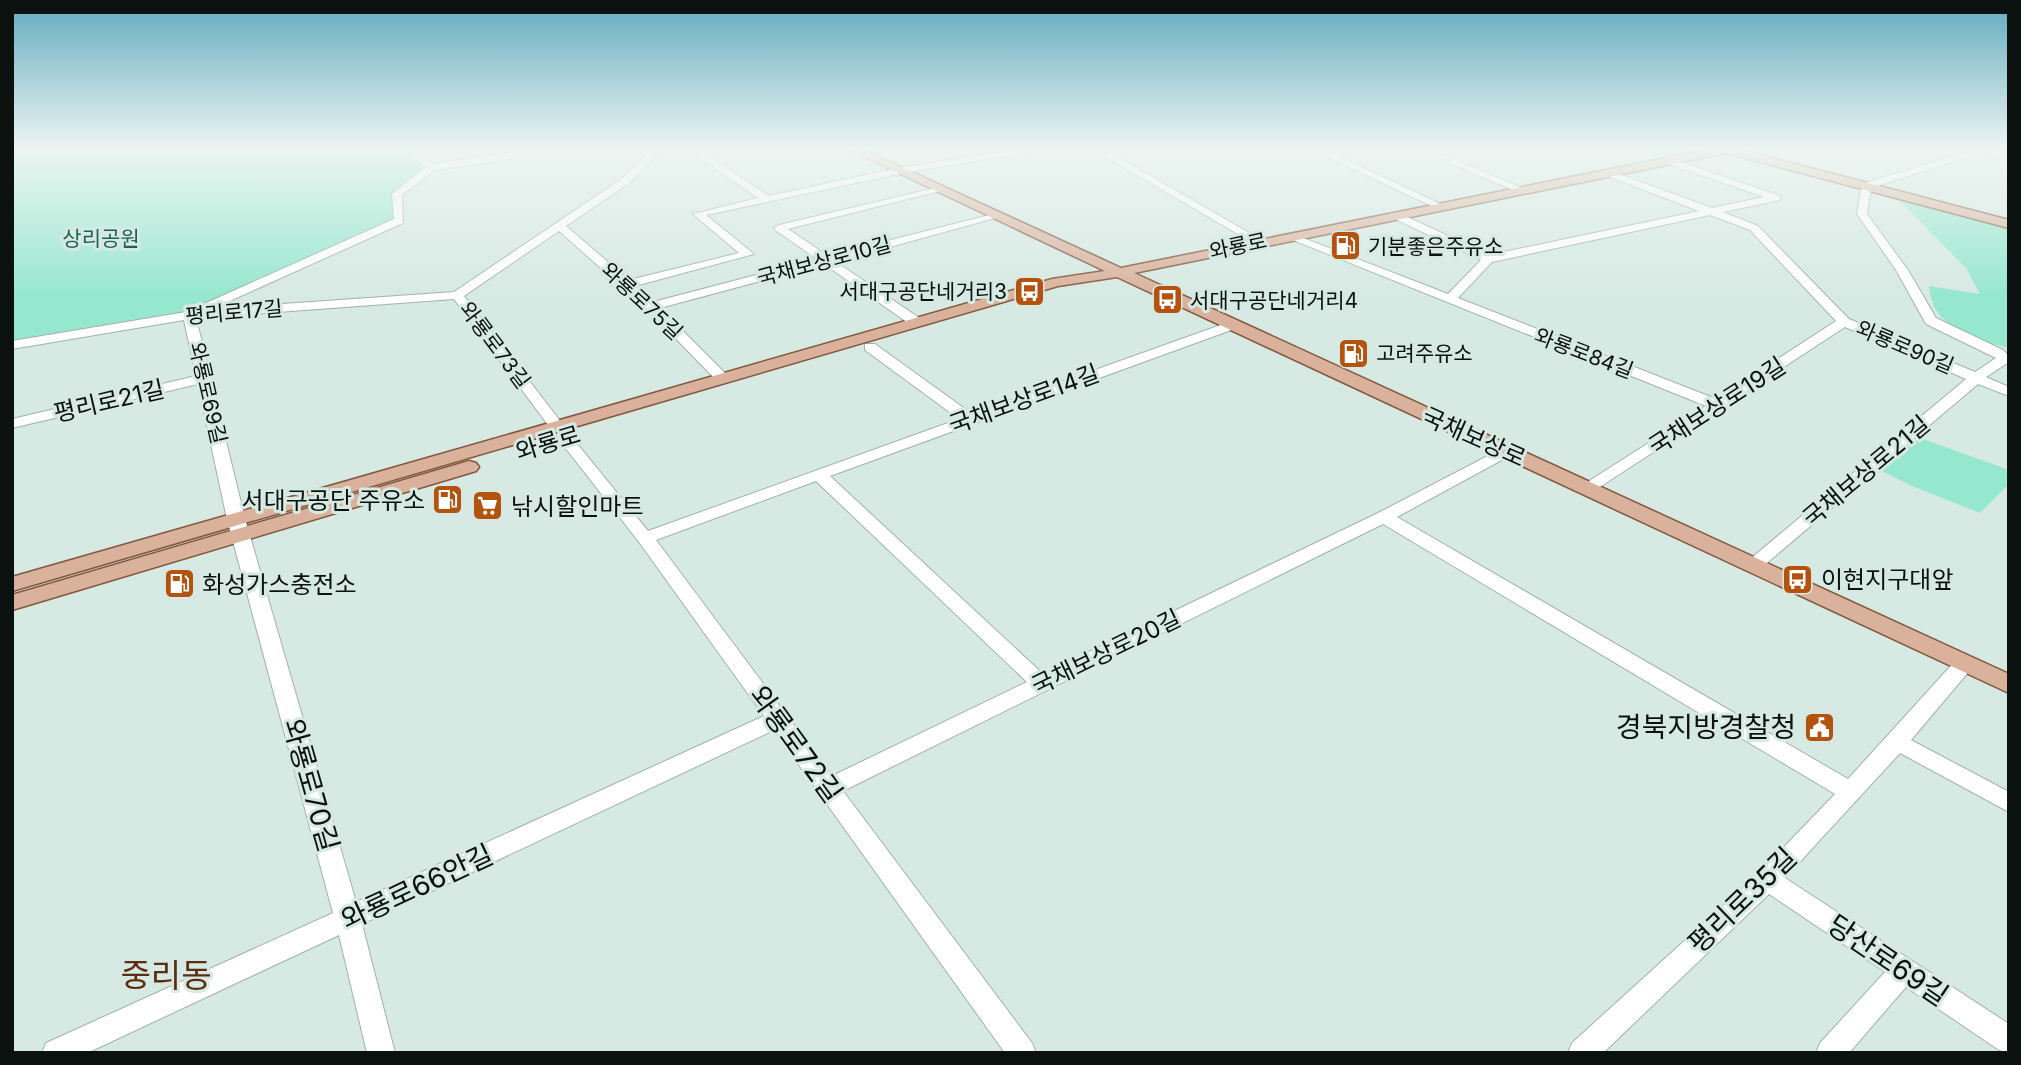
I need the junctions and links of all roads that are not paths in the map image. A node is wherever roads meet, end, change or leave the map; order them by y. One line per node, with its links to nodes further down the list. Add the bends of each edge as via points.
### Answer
1 (397, 199): 29 (street, 와룡로69길, via 399,221)
2 (599, 199): 18 (street, 와룡로73길)
3 (767, 199): 25 (street, via 698,214 748,254)
4 (902, 199): 22 (street, via 779,228)
5 (958, 199): 16 (main road, 국채보상로)
6 (1184, 199): 20 (street)
7 (1424, 199): 13 (street)
8 (1477, 199): 13 (main road, 와룡로)
9 (1680, 199): 14 (street, 와룡로90길)
10 (1773, 199): 14 (street)
11 (1864, 199): 36 (street, 국채보상로21길, via 1862,214 1931,321 2004,359)
12 (1914, 199): 17 (main road)
13 (1440, 206): 15 (main road, 와룡로)
14 (1714, 211): 21 (street); 31 (street, 와룡로90길, via 1754,228)
15 (1395, 215): 19 (main road, 와룡로); 21 (street)
16 (997, 216): 22 (street, 국채보상로10길); 23 (main road, 국채보상로)
17 (2009, 224)
18 (559, 226): 25 (street, 와룡로75길); 26 (street, 와룡로73길)
19 (1289, 236): 20 (main road, 와룡로); 27 (street, 와룡로84길)
20 (1259, 242): 23 (main road, 와룡로)
21 (1488, 259): 27 (street)
22 (825, 260): 28 (street, 국채보상로10길); 30 (street)
23 (1118, 271): 24 (main road, 와룡로); 32 (main road, 국채보상로)
24 (1083, 280): 30 (main road, 와룡로, via 1057,282); 34 (main road, 와룡로, via 1071,289)
25 (625, 285): 28 (street, 와룡로75길)
26 (457, 295): 29 (street, 평리로17길); 42 (street, 와룡로73길)
27 (1450, 300): 39 (street, 와룡로84길)
28 (651, 306): 37 (street, 와룡로75길)
29 (189, 315): 33 (street, 평리로17길); 35 (street, 와룡로69길)
30 (916, 322): 37 (main road, 와룡로)
31 (1844, 322): 36 (street, 와룡로90길); 39 (street, 국채보상로19길)
32 (1229, 326): 40 (street, 국채보상로14길); 43 (main road, 국채보상로)
33 (12, 345)
34 (870, 347): 40 (street); 42 (main road, 와룡로)
35 (205, 378): 41 (street, 평리로21길); 47 (street, 와룡로69길)
36 (1976, 378): 38 (street, 와룡로90길); 49 (street, 국채보상로21길)
37 (722, 379): 42 (main road, 와룡로)
38 (2009, 393)
39 (1718, 405): 45 (street, 국채보상로19길)
40 (968, 418): 44 (street, 국채보상로14길)
41 (12, 424)
42 (560, 432): 47 (main road, 와룡로); 48 (street, 와룡로72길)
43 (1505, 452): 45 (main road, 국채보상로); 46 (street, 국채보상로20길)
44 (818, 474): 48 (street, 국채보상로14길); 53 (street)
45 (1589, 489): 49 (main road, 국채보상로)
46 (1384, 517): 53 (street, 국채보상로20길); 58 (street)
47 (239, 526): 50 (main road, 와룡로); 51 (main road, 와룡로); 61 (street, 와룡로70길)
48 (645, 538): 55 (street, 와룡로72길)
49 (1755, 564): 52 (main road, 국채보상로)
50 (12, 584)
51 (12, 603)
52 (1964, 664): 54 (main road, 국채보상로); 56 (street, 평리로35길)
53 (1041, 684): 57 (street, 국채보상로20길)
54 (2009, 684)
55 (778, 719): 57 (street, 와룡로72길); 61 (street, 와룡로66안길)
56 (1896, 742): 58 (street, 평리로35길); 59 (street)
57 (828, 788): 66 (street, 와룡로72길)
58 (1849, 791): 60 (street, 평리로35길)
59 (2009, 803)
60 (1768, 880): 62 (street, 당산로69길); 67 (street, 평리로35길)
61 (348, 920): 64 (street, 와룡로66안길); 65 (street, 와룡로70길)
62 (1904, 970): 63 (street, 당산로69길); 68 (street)
63 (2009, 1040)
64 (56, 1053)
65 (381, 1053)
66 (1022, 1053)
67 (1582, 1053)
68 (1830, 1053)

